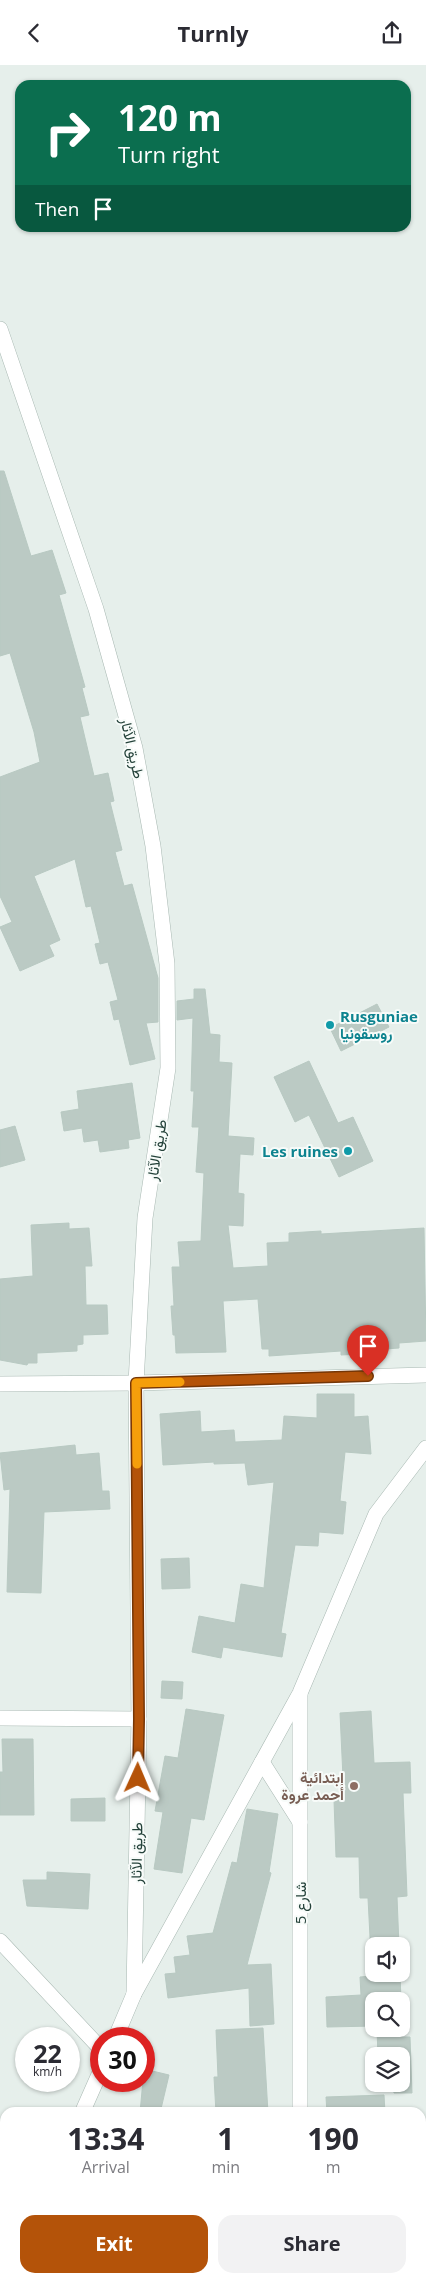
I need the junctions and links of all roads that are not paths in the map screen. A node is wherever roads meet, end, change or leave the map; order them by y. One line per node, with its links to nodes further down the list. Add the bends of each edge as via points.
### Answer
1 (0, 329): 3 (street, طريق الآثار, via 96,609 135,748 153,846 167,964 168,1068 145,1218)
2 (426, 1375): 3 (street)
3 (136, 1383): 4 (street); 8 (street, طريق الآثار)
4 (0, 1384)
5 (426, 1447): 6 (street, via 376,1514)
6 (300, 1693): 9 (street); 10 (street, شارع 5)
7 (0, 1718): 8 (street)
8 (139, 1719): 12 (street, طريق الآثار)
9 (262, 1762): 10 (street); 12 (street)
10 (300, 1822): 17 (street, شارع 5)
11 (0, 1941): 14 (street)
12 (134, 1994): 13 (street)
13 (120, 2027)
14 (90, 2037)
15 (91, 2092): 16 (street)
16 (85, 2107)
17 (300, 2107)

